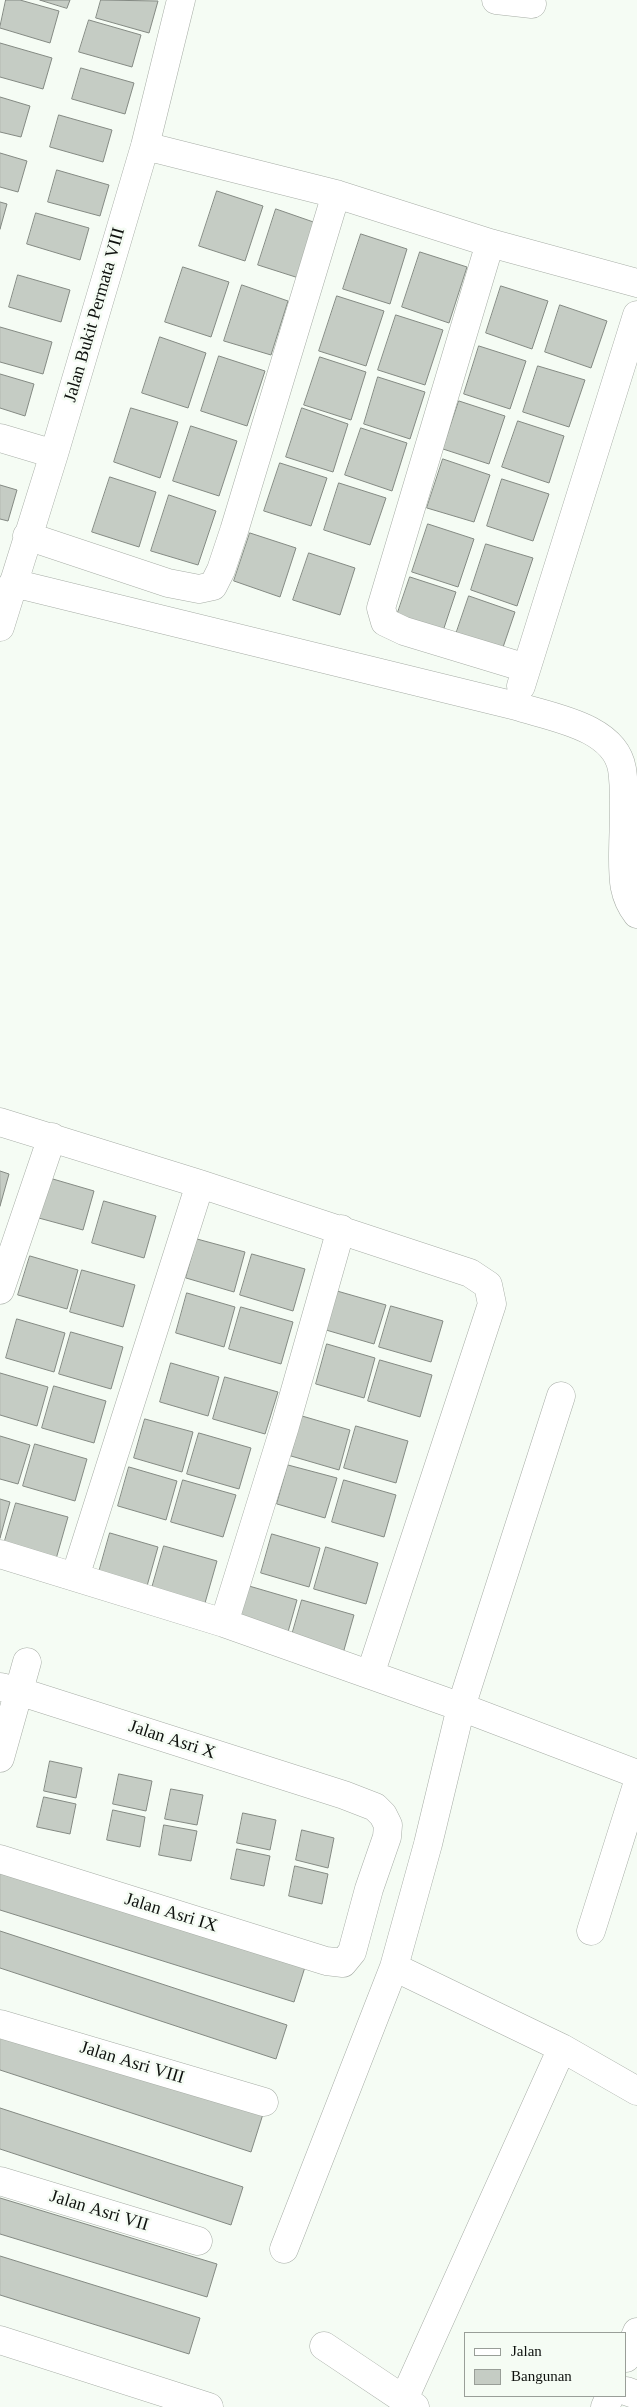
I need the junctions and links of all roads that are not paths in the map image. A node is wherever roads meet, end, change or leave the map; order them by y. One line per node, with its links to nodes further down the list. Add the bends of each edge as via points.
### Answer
1 (181, 0): 4 (street, Jalan Bukit Permata VIII)
2 (496, 0): 3 (street)
3 (532, 4)
4 (145, 146): 5 (street); 10 (street, Jalan Bukit Permata VIII)
5 (336, 194): 6 (street); 11 (street, via 234,531 214,586 199,589 168,583)
6 (490, 243): 7 (street); 14 (street, via 381,608 385,622 404,631)
7 (637, 283)
8 (637, 315): 14 (street)
9 (0, 438): 10 (street)
10 (54, 454): 11 (street, Jalan Bukit Permata VIII)
11 (27, 536): 12 (street, Jalan Bukit Permata VIII)
12 (13, 582): 13 (street, Jalan Bukit Permata VIII); 15 (street)
13 (0, 626)
14 (526, 668): 15 (street)
15 (516, 706): 16 (street, via 588,729 614,749 622,768 623,874 628,902)
16 (637, 914)
17 (0, 1122): 18 (street)
18 (52, 1137): 19 (street); 21 (street)
19 (200, 1184): 20 (street); 24 (street)
20 (341, 1230): 25 (street); 27 (street, via 470,1273 488,1285 492,1304)
21 (0, 1290)
22 (561, 1396): 29 (street)
23 (0, 1554): 24 (street)
24 (75, 1577): 25 (street)
25 (224, 1623): 27 (street)
26 (26, 1662): 28 (street)
27 (370, 1675): 29 (street)
28 (9, 1689): 30 (street); 35 (street, Jalan Asri X, via 344,1794 375,1807 388,1825 387,1837 352,1952)
29 (460, 1707): 31 (street); 36 (street, via 428,1844)
30 (0, 1758)
31 (637, 1774)
32 (637, 1785): 34 (street)
33 (0, 1859): 35 (street, Jalan Asri IX, via 326,1961)
34 (591, 1931)
35 (343, 1963)
36 (394, 1967): 38 (street); 43 (street)
37 (0, 2024): 40 (street, Jalan Asri VIII)
38 (562, 2048): 39 (street); 48 (street)
39 (637, 2090)
40 (264, 2102)
41 (0, 2181): 42 (street, Jalan Asri VII)
42 (198, 2240)
43 (284, 2249)
44 (637, 2332): 47 (street)
45 (0, 2340): 49 (street)
46 (324, 2346): 48 (street)
47 (627, 2356)
48 (409, 2403)
49 (209, 2407)

